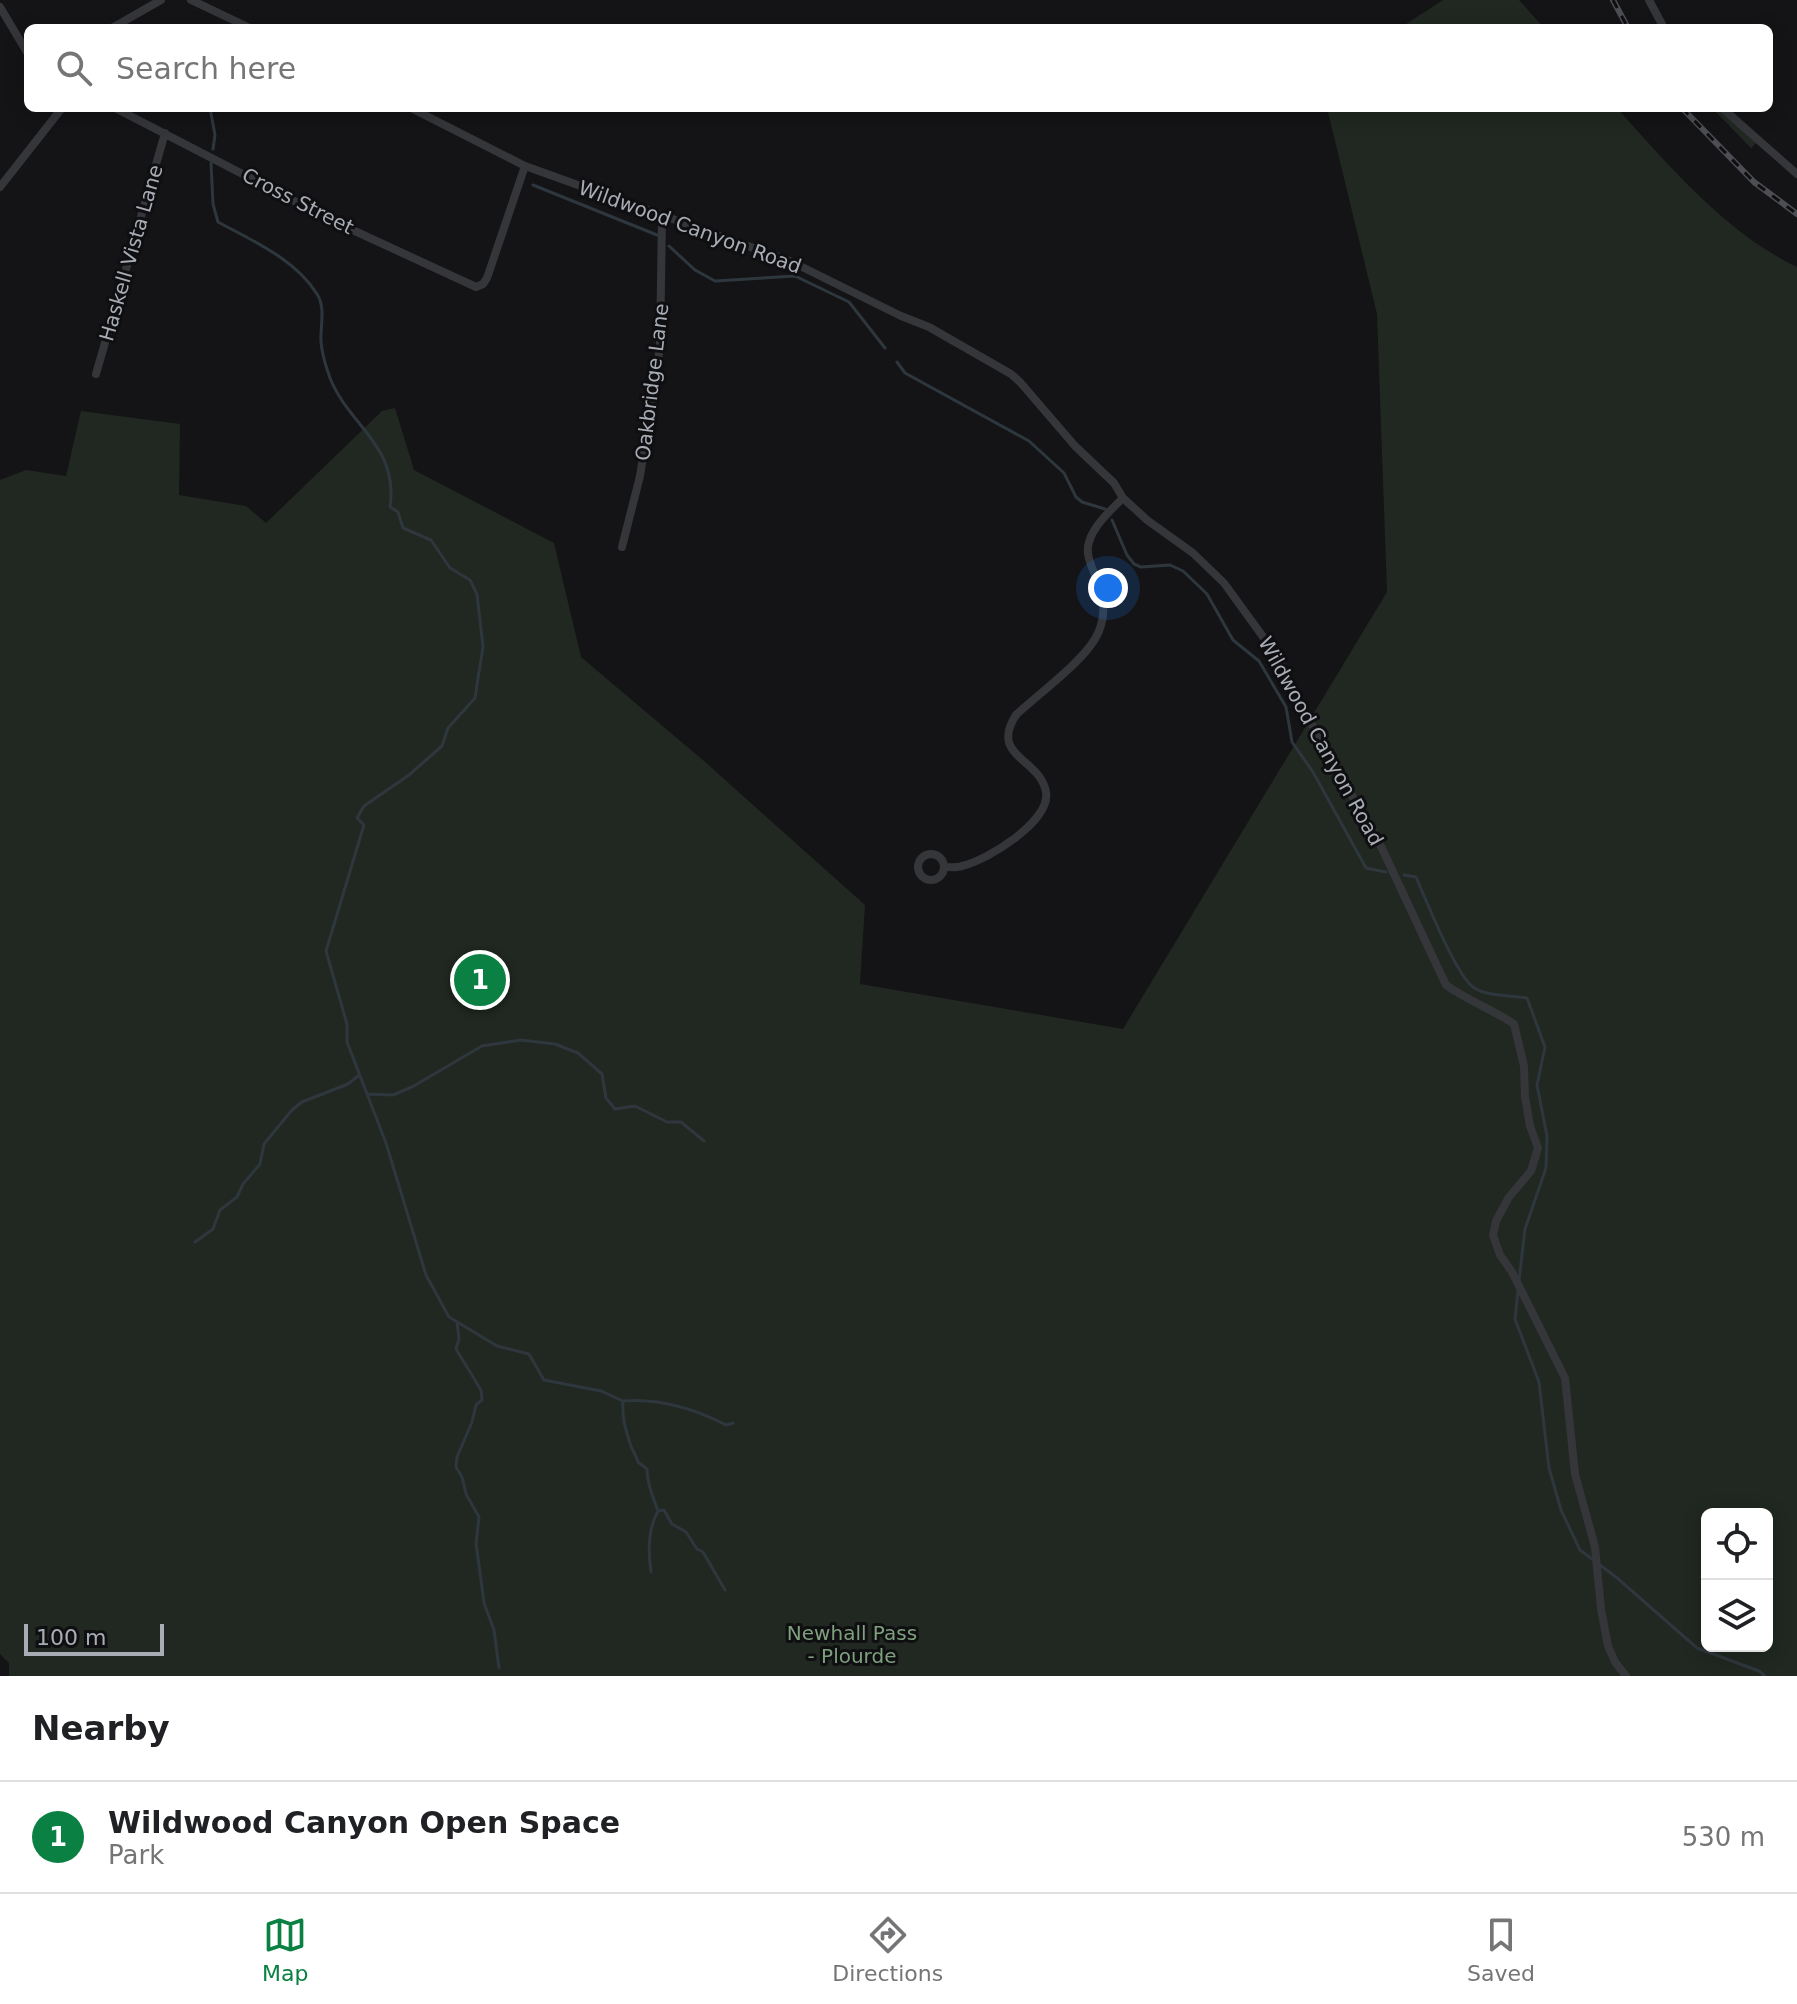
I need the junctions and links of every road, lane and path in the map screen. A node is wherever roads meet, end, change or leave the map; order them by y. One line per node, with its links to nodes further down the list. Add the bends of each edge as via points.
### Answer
1 (161, 0): 5 (street)
2 (191, 0): 6 (street)
3 (1649, 0): 7 (street)
4 (0, 7): 8 (street)
5 (119, 24)
6 (242, 24)
7 (1662, 24)
8 (24, 47)
9 (59, 112): 16 (street)
10 (123, 112): 13 (street, Cross Street)
11 (419, 112): 14 (street, Wildwood Canyon Road)
12 (1727, 112): 15 (street)
13 (165, 133): 14 (street, Cross Street, via 331,220 476,287 483,284); 18 (street, Haskell Vista Lane)
14 (525, 166): 17 (street, Wildwood Canyon Road)
15 (1797, 174)
16 (0, 187)
17 (662, 216): 19 (street, Wildwood Canyon Road, via 790,261 929,327 1011,374); 20 (street, Oakbridge Lane, via 660,347 640,476)
18 (96, 374)
19 (1123, 498): 21 (street, via 1089,540 1087,554 1103,595 1104,613 1093,644 1009,726 1011,749 1045,788 1043,812 981,858); 22 (street, Wildwood Canyon Road, via 1193,553 1235,597 1277,656 1378,840 1446,985 1514,1024 1538,1148 1531,1171 1509,1197 1493,1235 1565,1378 1575,1474 1596,1555 1608,1646)
20 (622, 547)
21 (944, 867)
22 (1626, 1676)

